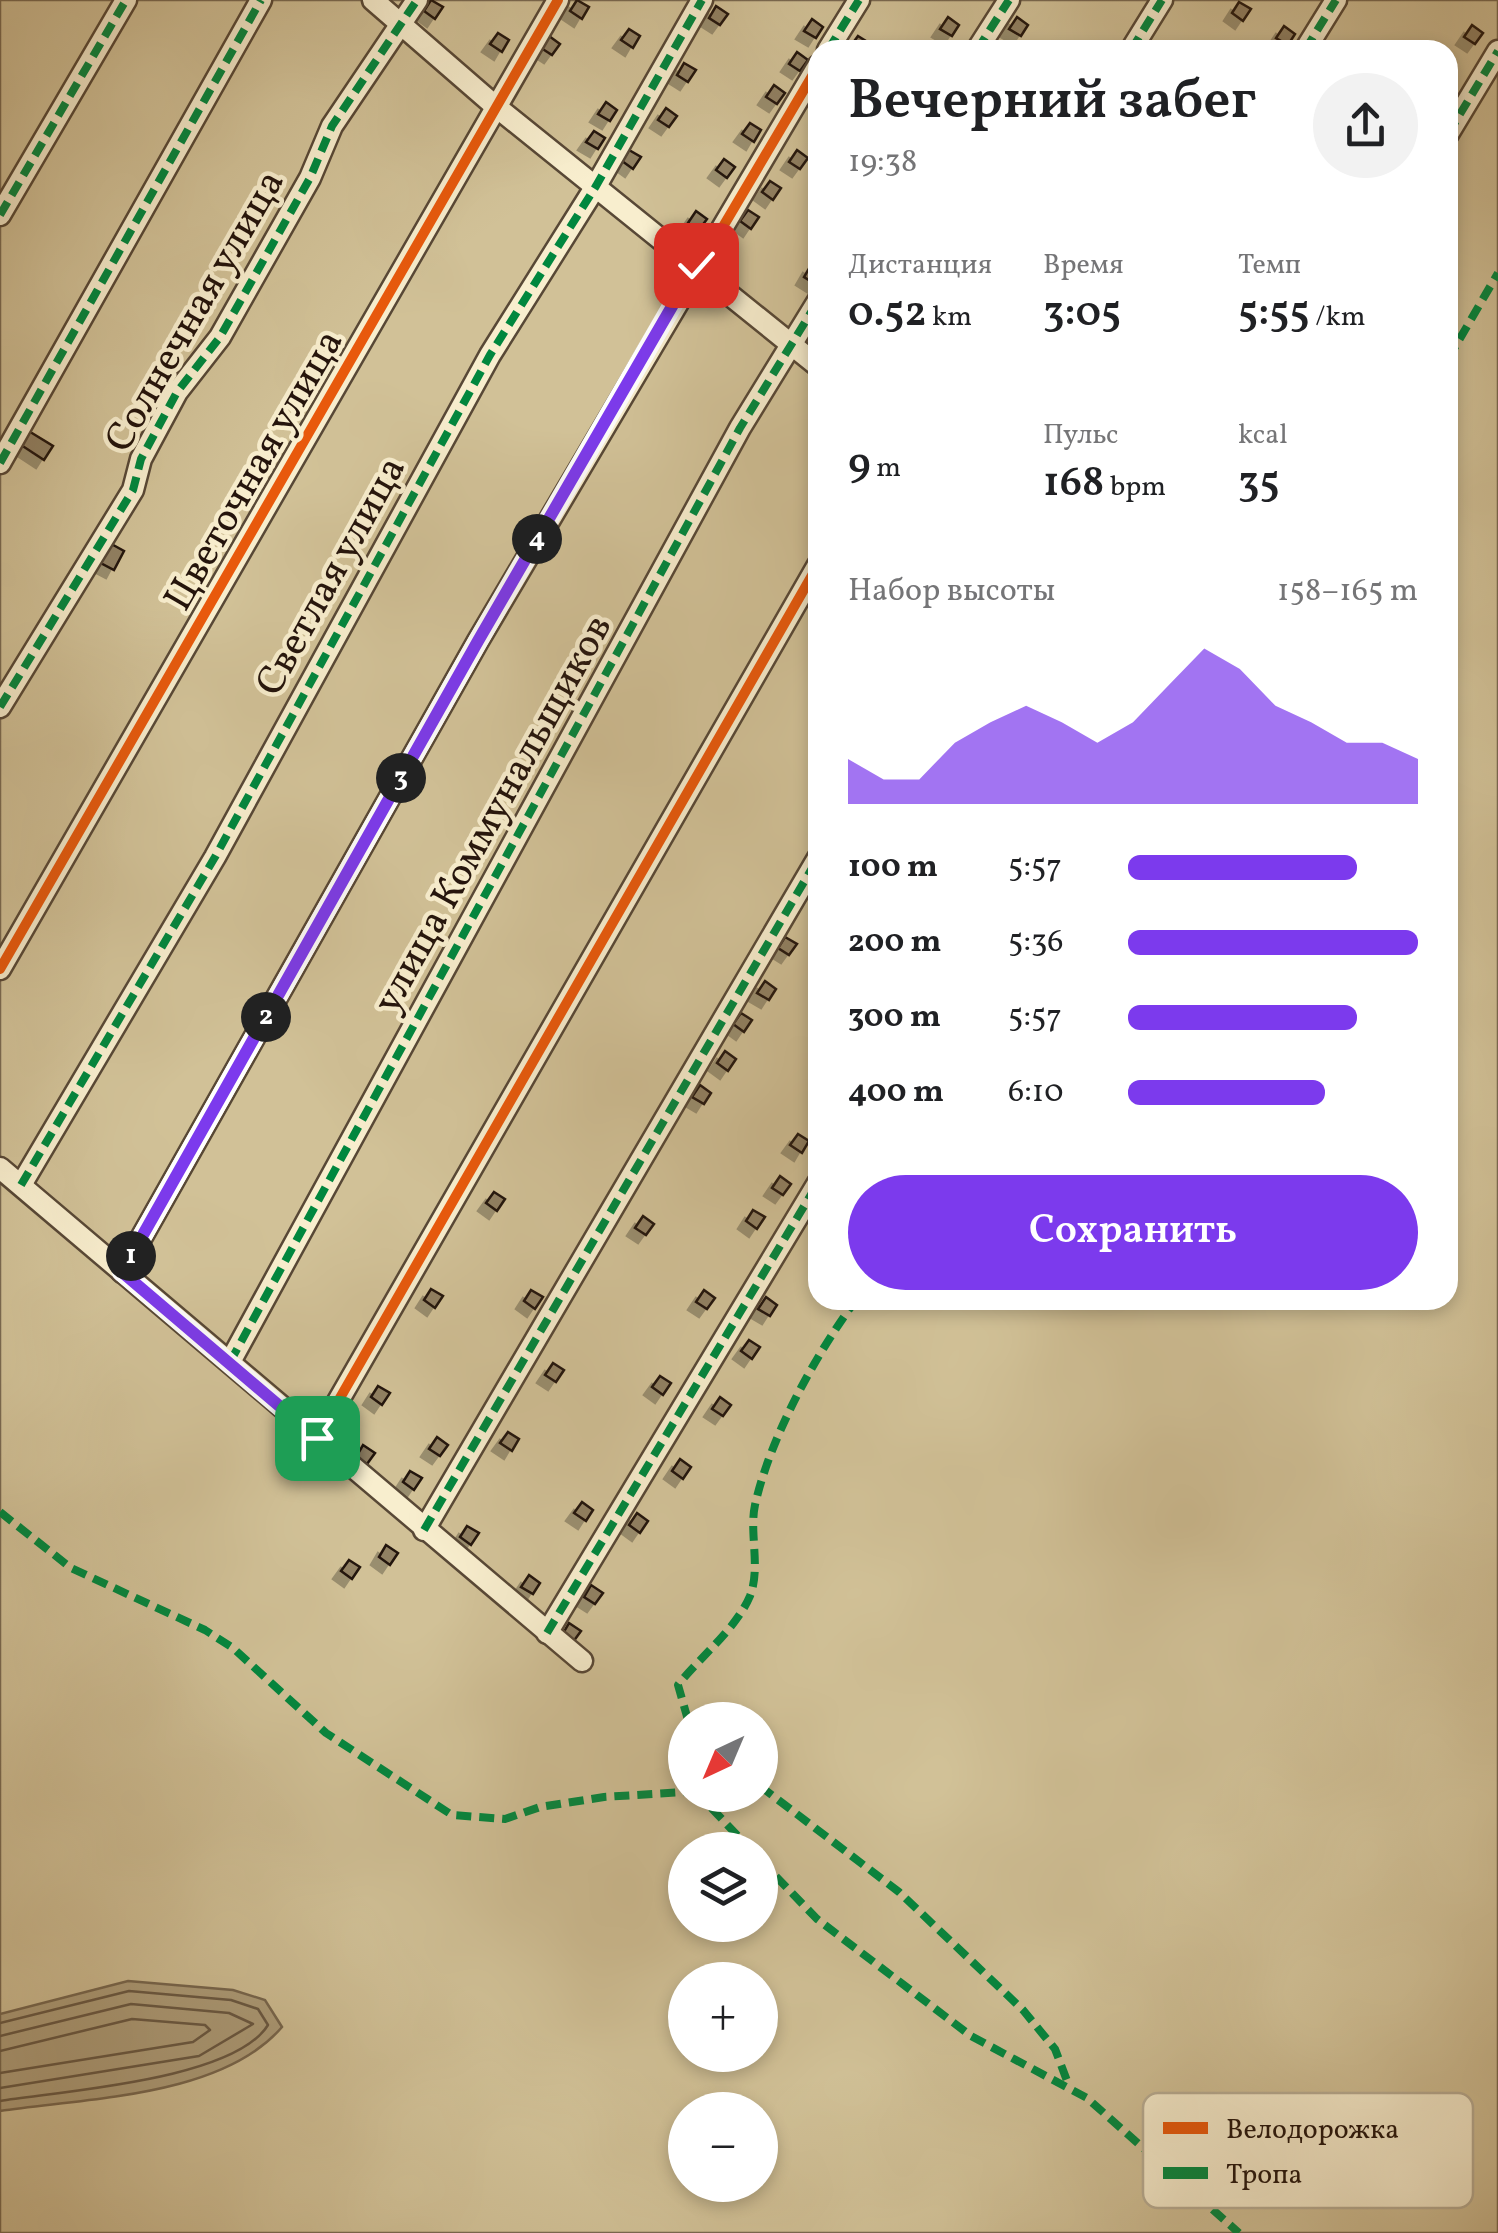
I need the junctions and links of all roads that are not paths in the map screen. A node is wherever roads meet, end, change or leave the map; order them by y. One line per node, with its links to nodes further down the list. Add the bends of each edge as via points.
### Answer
1 (126, 0): 21 (street)
2 (261, 0): 26 (street)
3 (373, 0): 11 (street)
4 (417, 0): 11 (street, Солнечная улица)
5 (558, 0): 18 (street, Цветочная улица)
6 (702, 0): 20 (street, Светлая улица)
7 (859, 0): 12 (street)
8 (1009, 0): 13 (street)
9 (1162, 0): 14 (street)
10 (1336, 0): 15 (street)
11 (402, 24): 18 (street); 28 (street, Солнечная улица, via 332,126 310,178 220,336 168,409 133,490)
12 (834, 40)
13 (984, 40)
14 (1137, 40)
15 (1311, 40)
16 (1498, 52): 19 (street)
17 (808, 82): 22 (street)
18 (494, 105): 20 (street); 30 (street, Цветочная улица)
19 (1458, 118)
20 (596, 186): 22 (street); 32 (street, Светлая улица, via 490,355 215,858)
21 (0, 215)
22 (696, 265): 24 (street); 34 (street)
23 (808, 316): 24 (street, улица Коммунальщиков)
24 (790, 344): 25 (street); 35 (street, улица Коммунальщиков)
25 (808, 358)
26 (0, 464)
27 (808, 582): 36 (street)
28 (0, 707)
29 (808, 875): 37 (street)
30 (0, 970)
31 (0, 1168): 32 (street)
32 (20, 1185): 34 (street)
33 (808, 1199): 38 (street)
34 (122, 1272): 35 (street)
35 (230, 1362): 36 (street)
36 (317, 1438): 37 (street)
37 (424, 1530): 38 (street)
38 (547, 1633): 39 (street)
39 (582, 1661)

